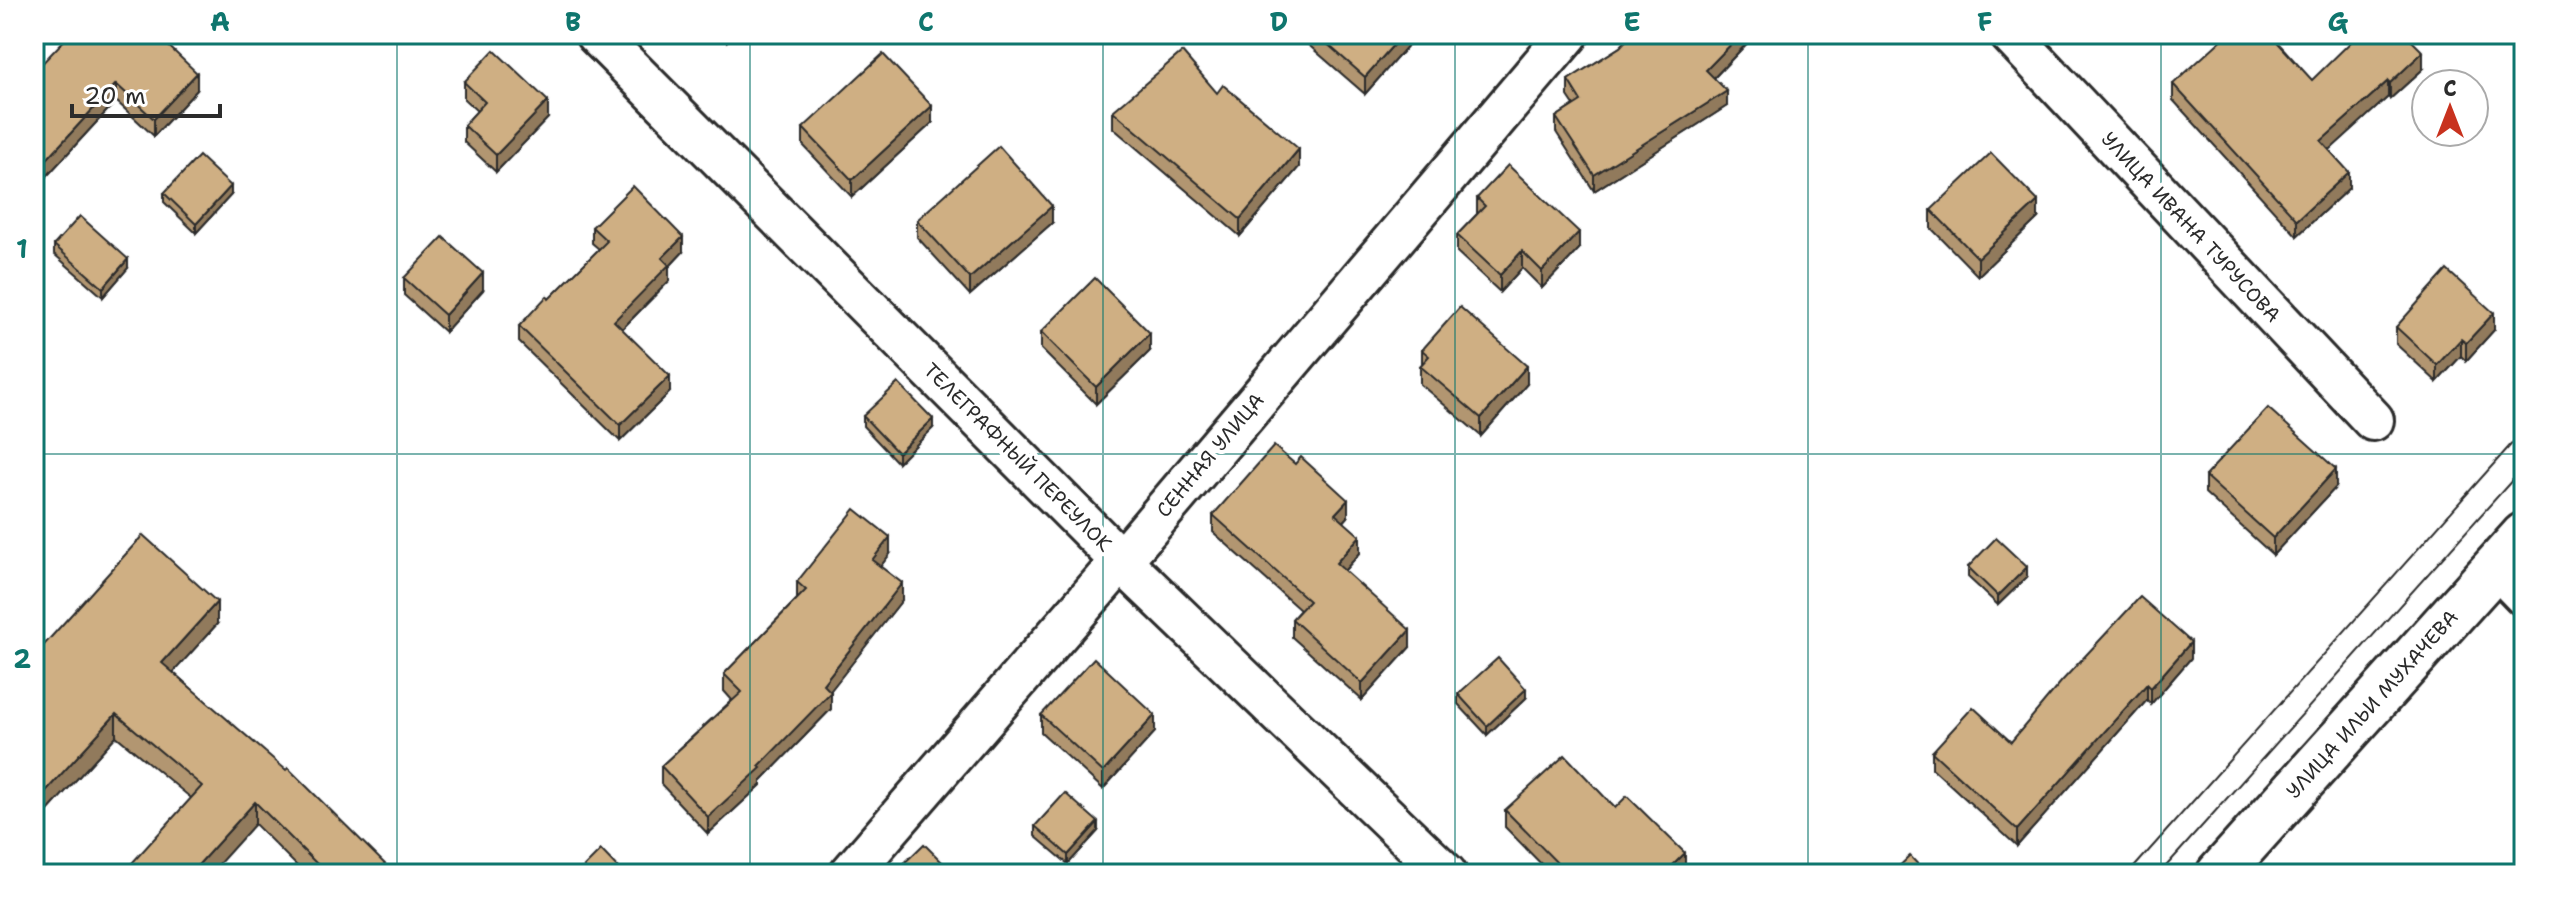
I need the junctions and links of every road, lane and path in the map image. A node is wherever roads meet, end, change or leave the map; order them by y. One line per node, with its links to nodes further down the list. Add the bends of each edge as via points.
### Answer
1 (596, 34): 5 (street, ТЕЛЕГРАФНЫЙ ПЕРЕУЛОК)
2 (1568, 34): 5 (street, СЕННАЯ УЛИЦА)
3 (2010, 34): 4 (street, УЛИЦА ИВАНА ТУРУСОВА)
4 (2373, 420)
5 (1121, 561): 7 (street, СЕННАЯ УЛИЦА); 8 (street, ТЕЛЕГРАФНЫЙ ПЕРЕУЛОК)
6 (2515, 565): 9 (street, УЛИЦА ИЛЬИ МУХАЧЕВА)
7 (850, 874)
8 (1446, 874)
9 (2219, 874)

